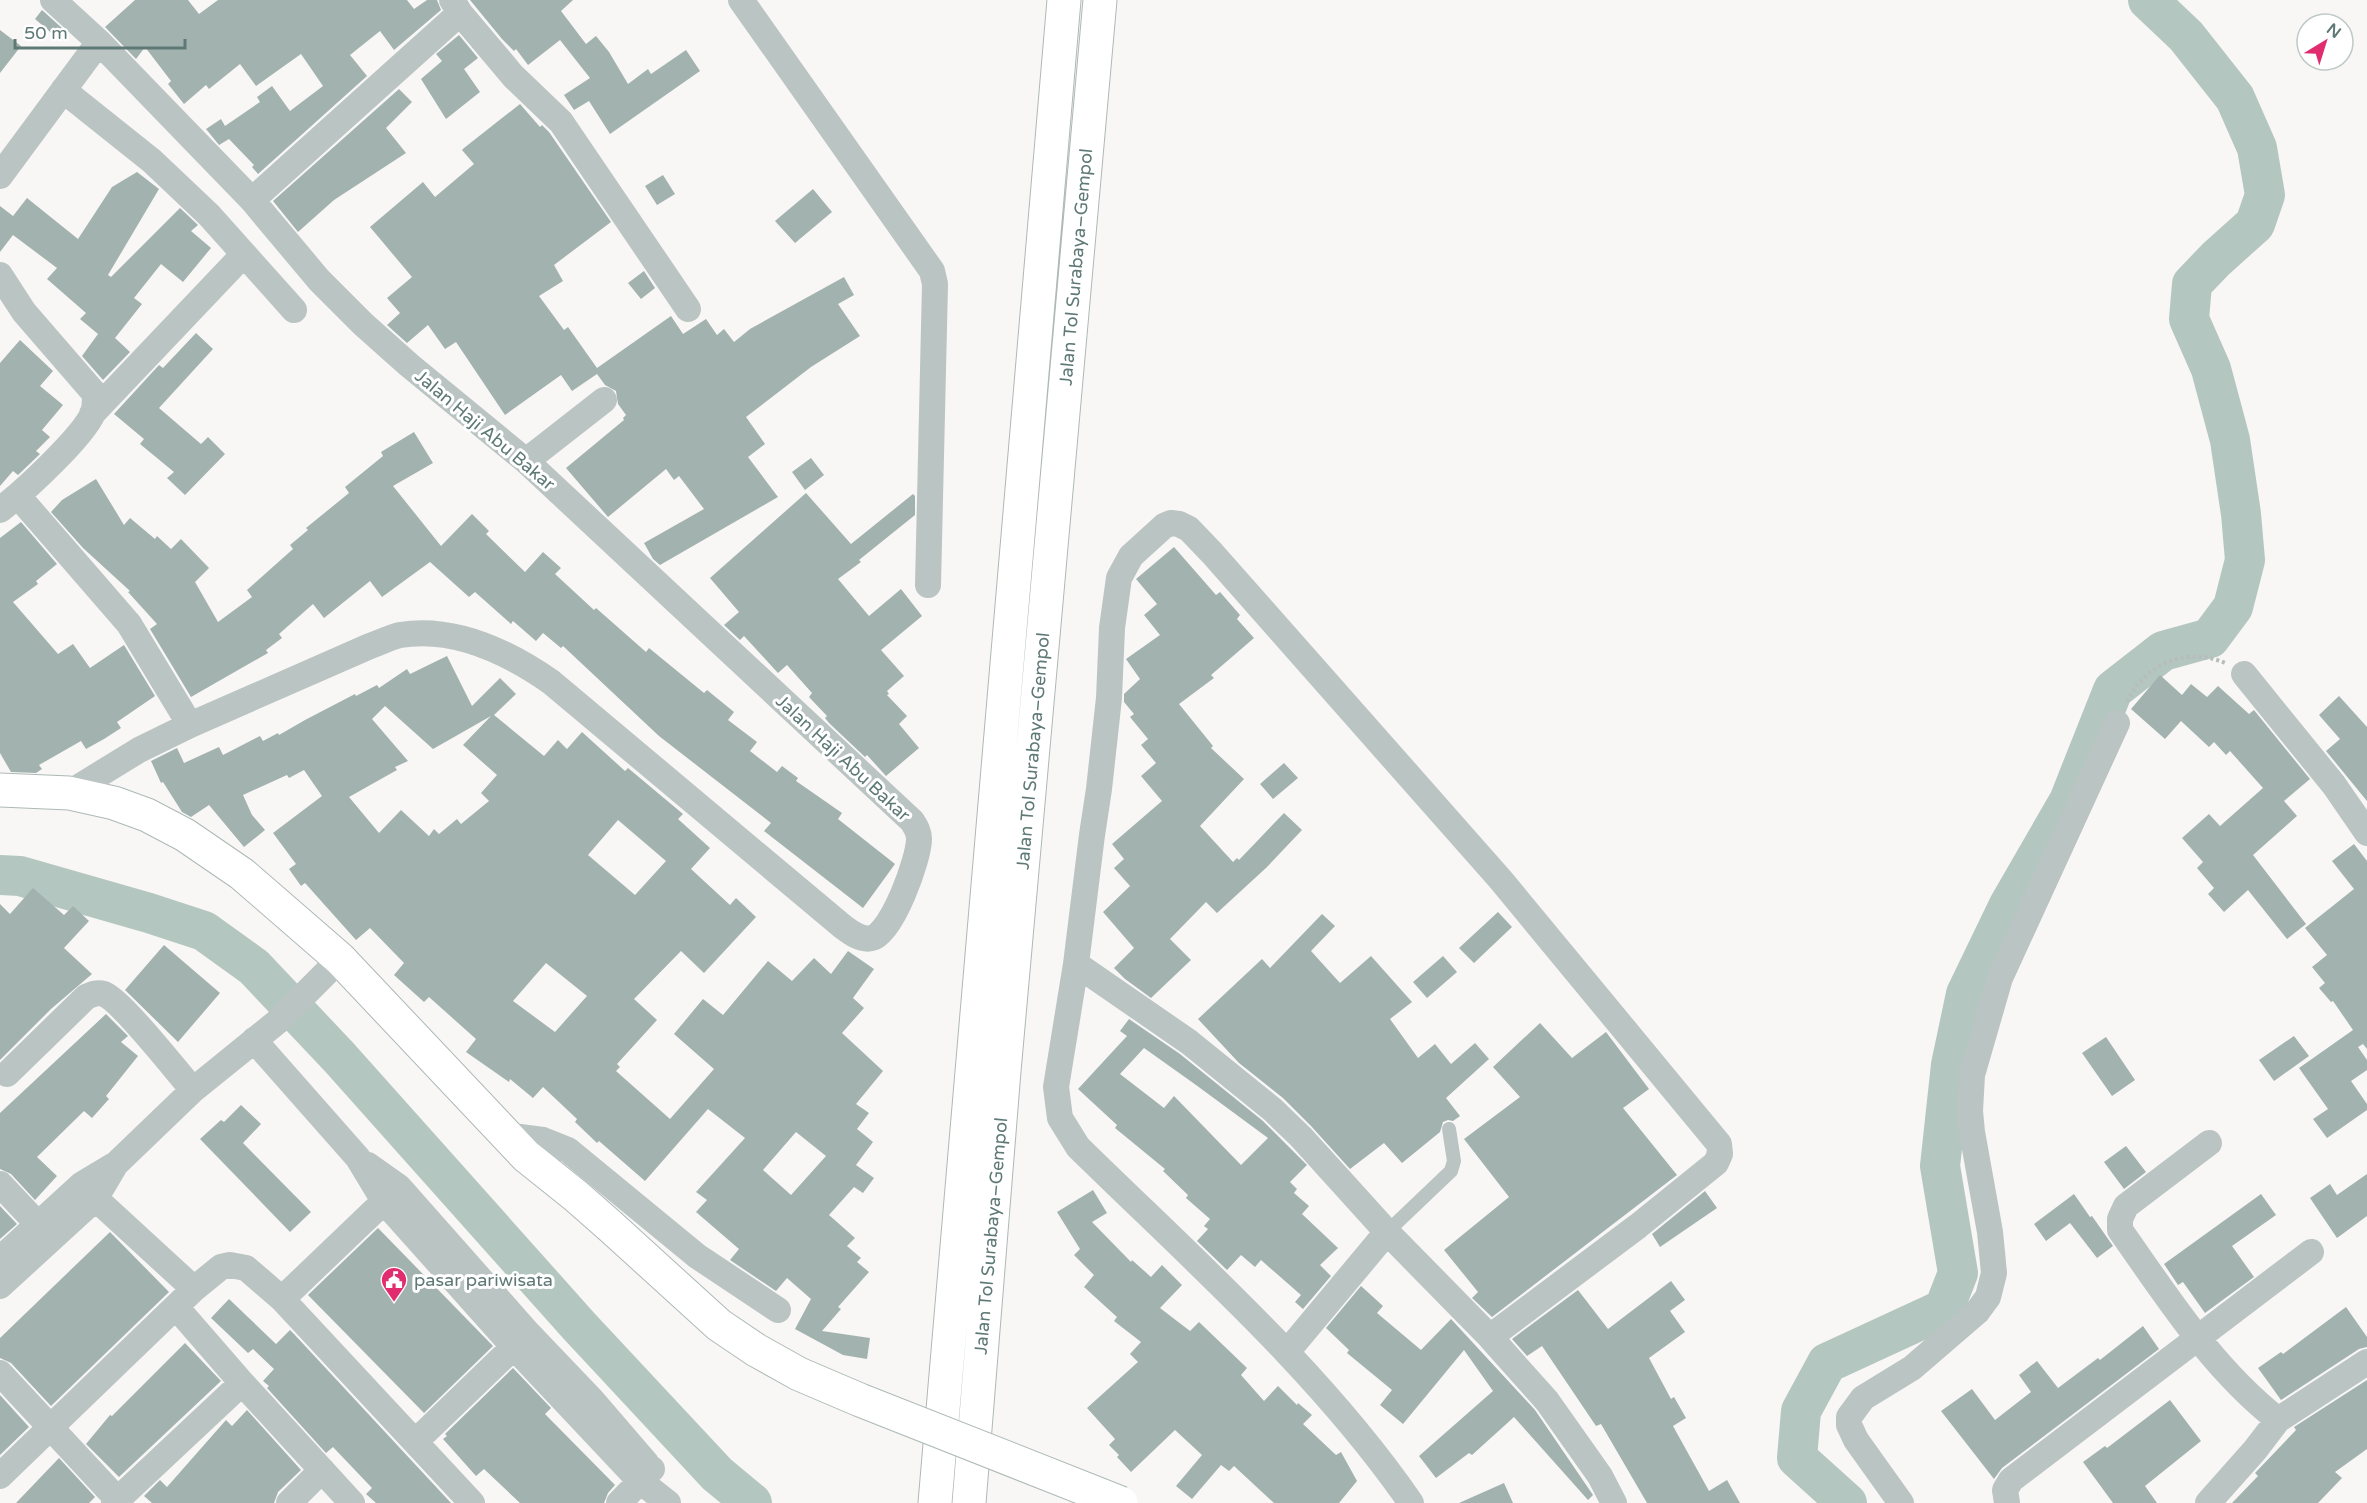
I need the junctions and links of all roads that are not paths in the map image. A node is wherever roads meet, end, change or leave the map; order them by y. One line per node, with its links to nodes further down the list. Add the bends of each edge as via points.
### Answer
1 (53, 0): 6 (street, Jalan Haji Abu Bakar)
2 (741, 0): 17 (street, via 932,271 935,284)
3 (1064, 0): 63 (main road, Jalan Tol Surabaya–Gempol)
4 (1100, 0): 64 (main road, Jalan Tol Surabaya–Gempol)
5 (456, 6): 8 (street); 11 (street, via 507,69 561,122)
6 (81, 67): 7 (street); 8 (street, Jalan Haji Abu Bakar); 9 (street, via 152,161)
7 (0, 176)
8 (252, 200): 15 (street, Jalan Haji Abu Bakar, via 319,280 363,324)
9 (244, 254): 12 (street); 14 (street)
10 (0, 275): 14 (street, via 24,312 95,394)
11 (688, 309)
12 (294, 310)
13 (604, 400): 15 (street)
14 (92, 414): 16 (street, via 68,446)
15 (526, 461): 20 (street, Jalan Haji Abu Bakar, via 912,821 919,837 916,858 901,899 878,936 864,938 842,926 551,682 525,664 470,641 446,635 399,636)
16 (9, 503): 20 (street, via 129,624)
17 (928, 585)
18 (2244, 674): 23 (street)
19 (2117, 723): 69 (street, via 2000,978 1972,1075 1970,1111 1994,1273 1988,1297 1977,1312 1912,1368 1863,1398 1849,1417 1856,1440)
20 (190, 725): 22 (street, Jalan Haji Abu Bakar, via 139,750)
21 (0, 790): 22 (main road)
22 (69, 794): 25 (main road, via 114,803 185,835 242,874)
23 (2367, 833)
24 (1076, 964): 37 (street, via 1189,1042 1273,1110 1301,1137); 44 (street, via 1109,698 1119,578 1127,560 1164,526 1179,524 1212,553 1500,879 1719,1144 1719,1157 1709,1169); 47 (street, via 1056,1087 1065,1128 1078,1147)
25 (333, 967): 26 (street); 31 (main road)
26 (254, 1040): 28 (street); 34 (street)
27 (7, 1074): 28 (street, via 86,997 99,993 115,1003)
28 (193, 1090): 33 (street)
29 (1449, 1129): 37 (lane, via 1454,1161 1450,1170)
30 (2209, 1143): 46 (street, via 2127,1206 2119,1224)
31 (515, 1146): 36 (main road, via 576,1196); 43 (street, via 543,1140 568,1150 697,1256)
32 (0, 1184): 35 (street)
33 (88, 1192): 35 (street); 41 (street)
34 (391, 1194): 42 (street); 45 (street)
35 (45, 1230): 39 (street); 40 (street)
36 (603, 1231): 65 (main road, via 693,1328 746,1367 853,1421); 66 (main road, bridge, via 719,1325 799,1374)
37 (1382, 1237): 44 (street); 47 (street)
38 (2311, 1252): 46 (street)
39 (0, 1259)
40 (0, 1286)
41 (185, 1298): 42 (street, via 220,1267 238,1265); 50 (street); 52 (street)
42 (282, 1299): 53 (street)
43 (778, 1310)
44 (1490, 1337): 68 (street, via 1547,1401 1600,1476)
45 (521, 1339): 53 (street); 55 (street)
46 (2197, 1340): 51 (street, via 2235,1382); 70 (street, via 2011,1480 2006,1490)
47 (1287, 1352): 67 (street)
48 (2367, 1362): 51 (street)
49 (0, 1373): 52 (street)
50 (242, 1383): 54 (street); 57 (street)
51 (2278, 1420): 71 (street)
52 (52, 1427): 56 (street); 57 (street)
53 (416, 1441): 60 (street)
54 (322, 1470): 58 (street); 59 (street)
55 (646, 1475): 61 (street); 62 (street)
56 (0, 1476)
57 (116, 1501)
58 (289, 1503)
59 (352, 1503)
60 (472, 1503)
61 (619, 1503)
62 (668, 1503)
63 (935, 1503)
64 (969, 1503)
65 (1059, 1503)
66 (1121, 1503)
67 (1411, 1503)
68 (1614, 1503)
69 (1901, 1503)
70 (2007, 1503)
71 (2208, 1503)

